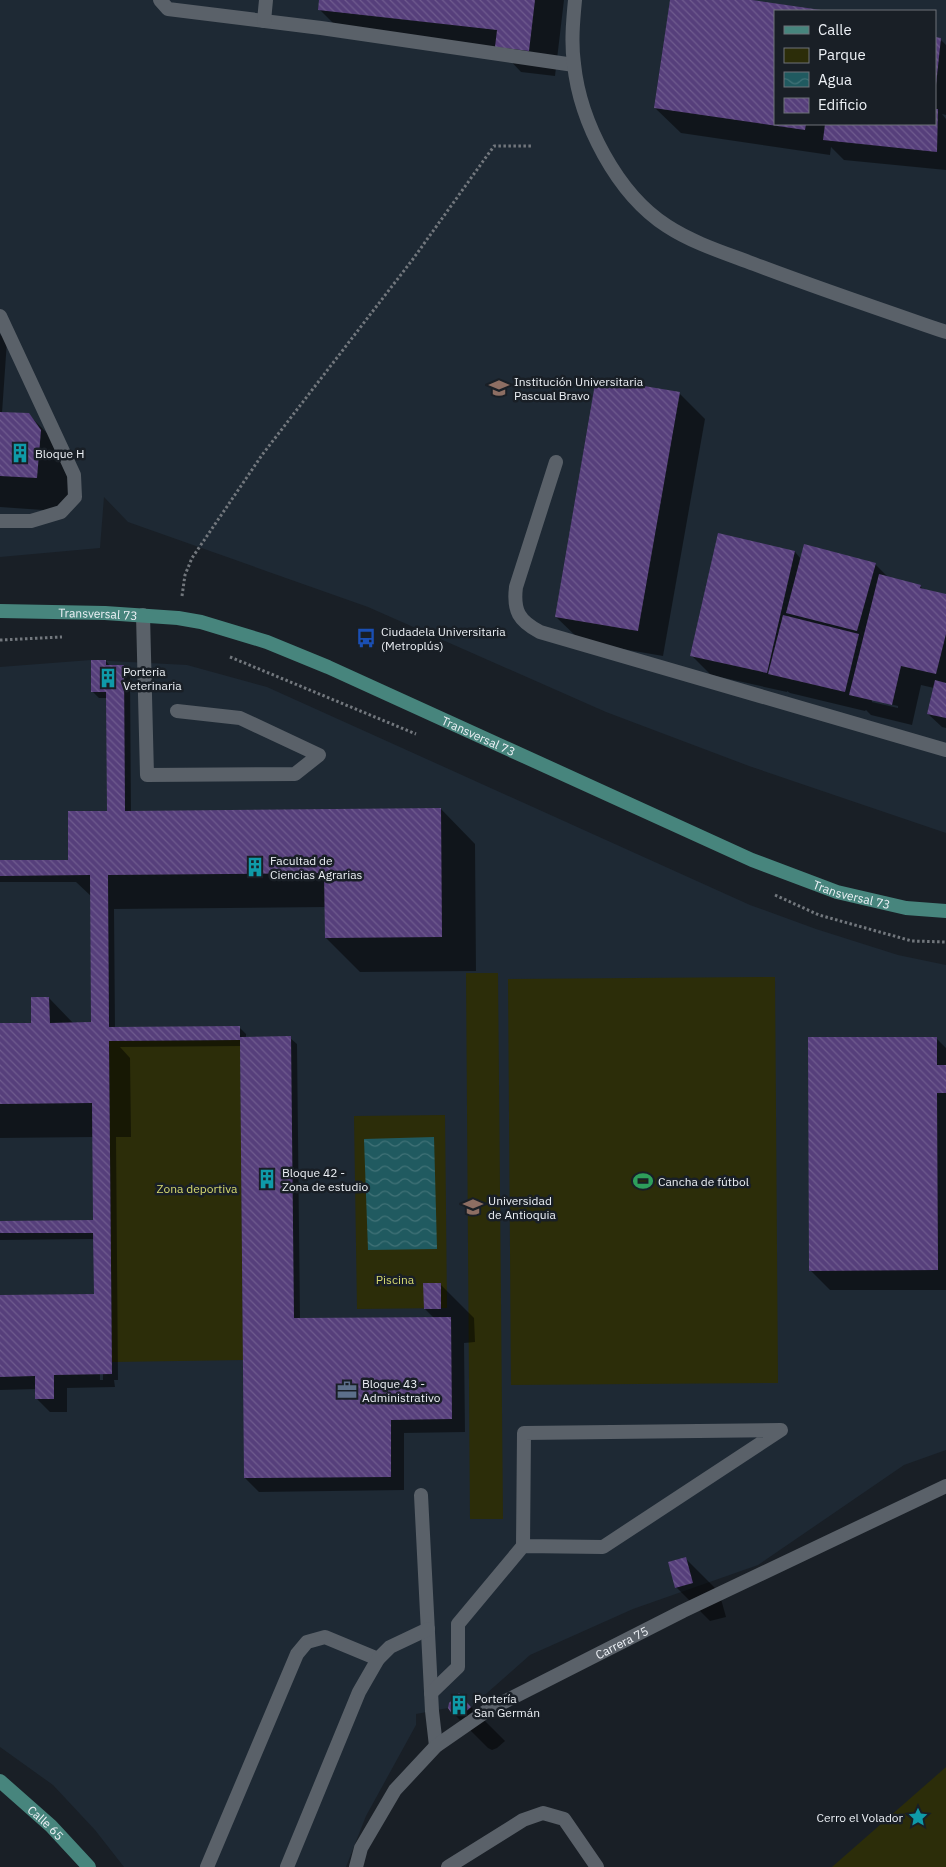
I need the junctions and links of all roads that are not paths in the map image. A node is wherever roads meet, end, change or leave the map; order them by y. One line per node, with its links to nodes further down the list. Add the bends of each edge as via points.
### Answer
1 (160, 0): 4 (street, via 168,9)
2 (266, 0): 4 (street)
3 (575, 0): 5 (street)
4 (264, 21): 5 (street)
5 (574, 65): 7 (street, via 586,118 608,164 634,198 667,226 703,244 798,281)
6 (0, 316): 9 (street, via 74,475 75,497 61,512 32,520)
7 (946, 332)
8 (556, 462): 13 (street, via 516,587 514,601 518,615 527,626)
9 (0, 521)
10 (0, 611): 11 (main road, Transversal 73)
11 (143, 615): 12 (street, via 147,775 295,774 319,755 240,718); 14 (main road, Transversal 73, via 201,622 301,655 752,860 837,892 906,908)
12 (177, 711)
13 (946, 750)
14 (946, 911)
15 (946, 1486): 21 (street, Carrera 75, via 683,1611 488,1710)
16 (420, 1495): 18 (street)
17 (523, 1546): 17 (street, via 604,1547 781,1430 524,1433); 20 (street, via 458,1624 458,1667)
18 (428, 1629): 19 (street, via 390,1647); 20 (street)
19 (378, 1659): 24 (street, via 325,1637 307,1642 296,1654); 25 (street, via 358,1692)
20 (431, 1693): 21 (street)
21 (436, 1746): 26 (street, Carrera 75, via 395,1790 360,1848)
22 (0, 1781): 23 (main road, Calle 65, via 51,1826)
23 (89, 1867)
24 (207, 1867)
25 (287, 1867)
26 (356, 1867)
27 (448, 1867): 28 (street, via 523,1820 544,1813 564,1819)
28 (598, 1867)

